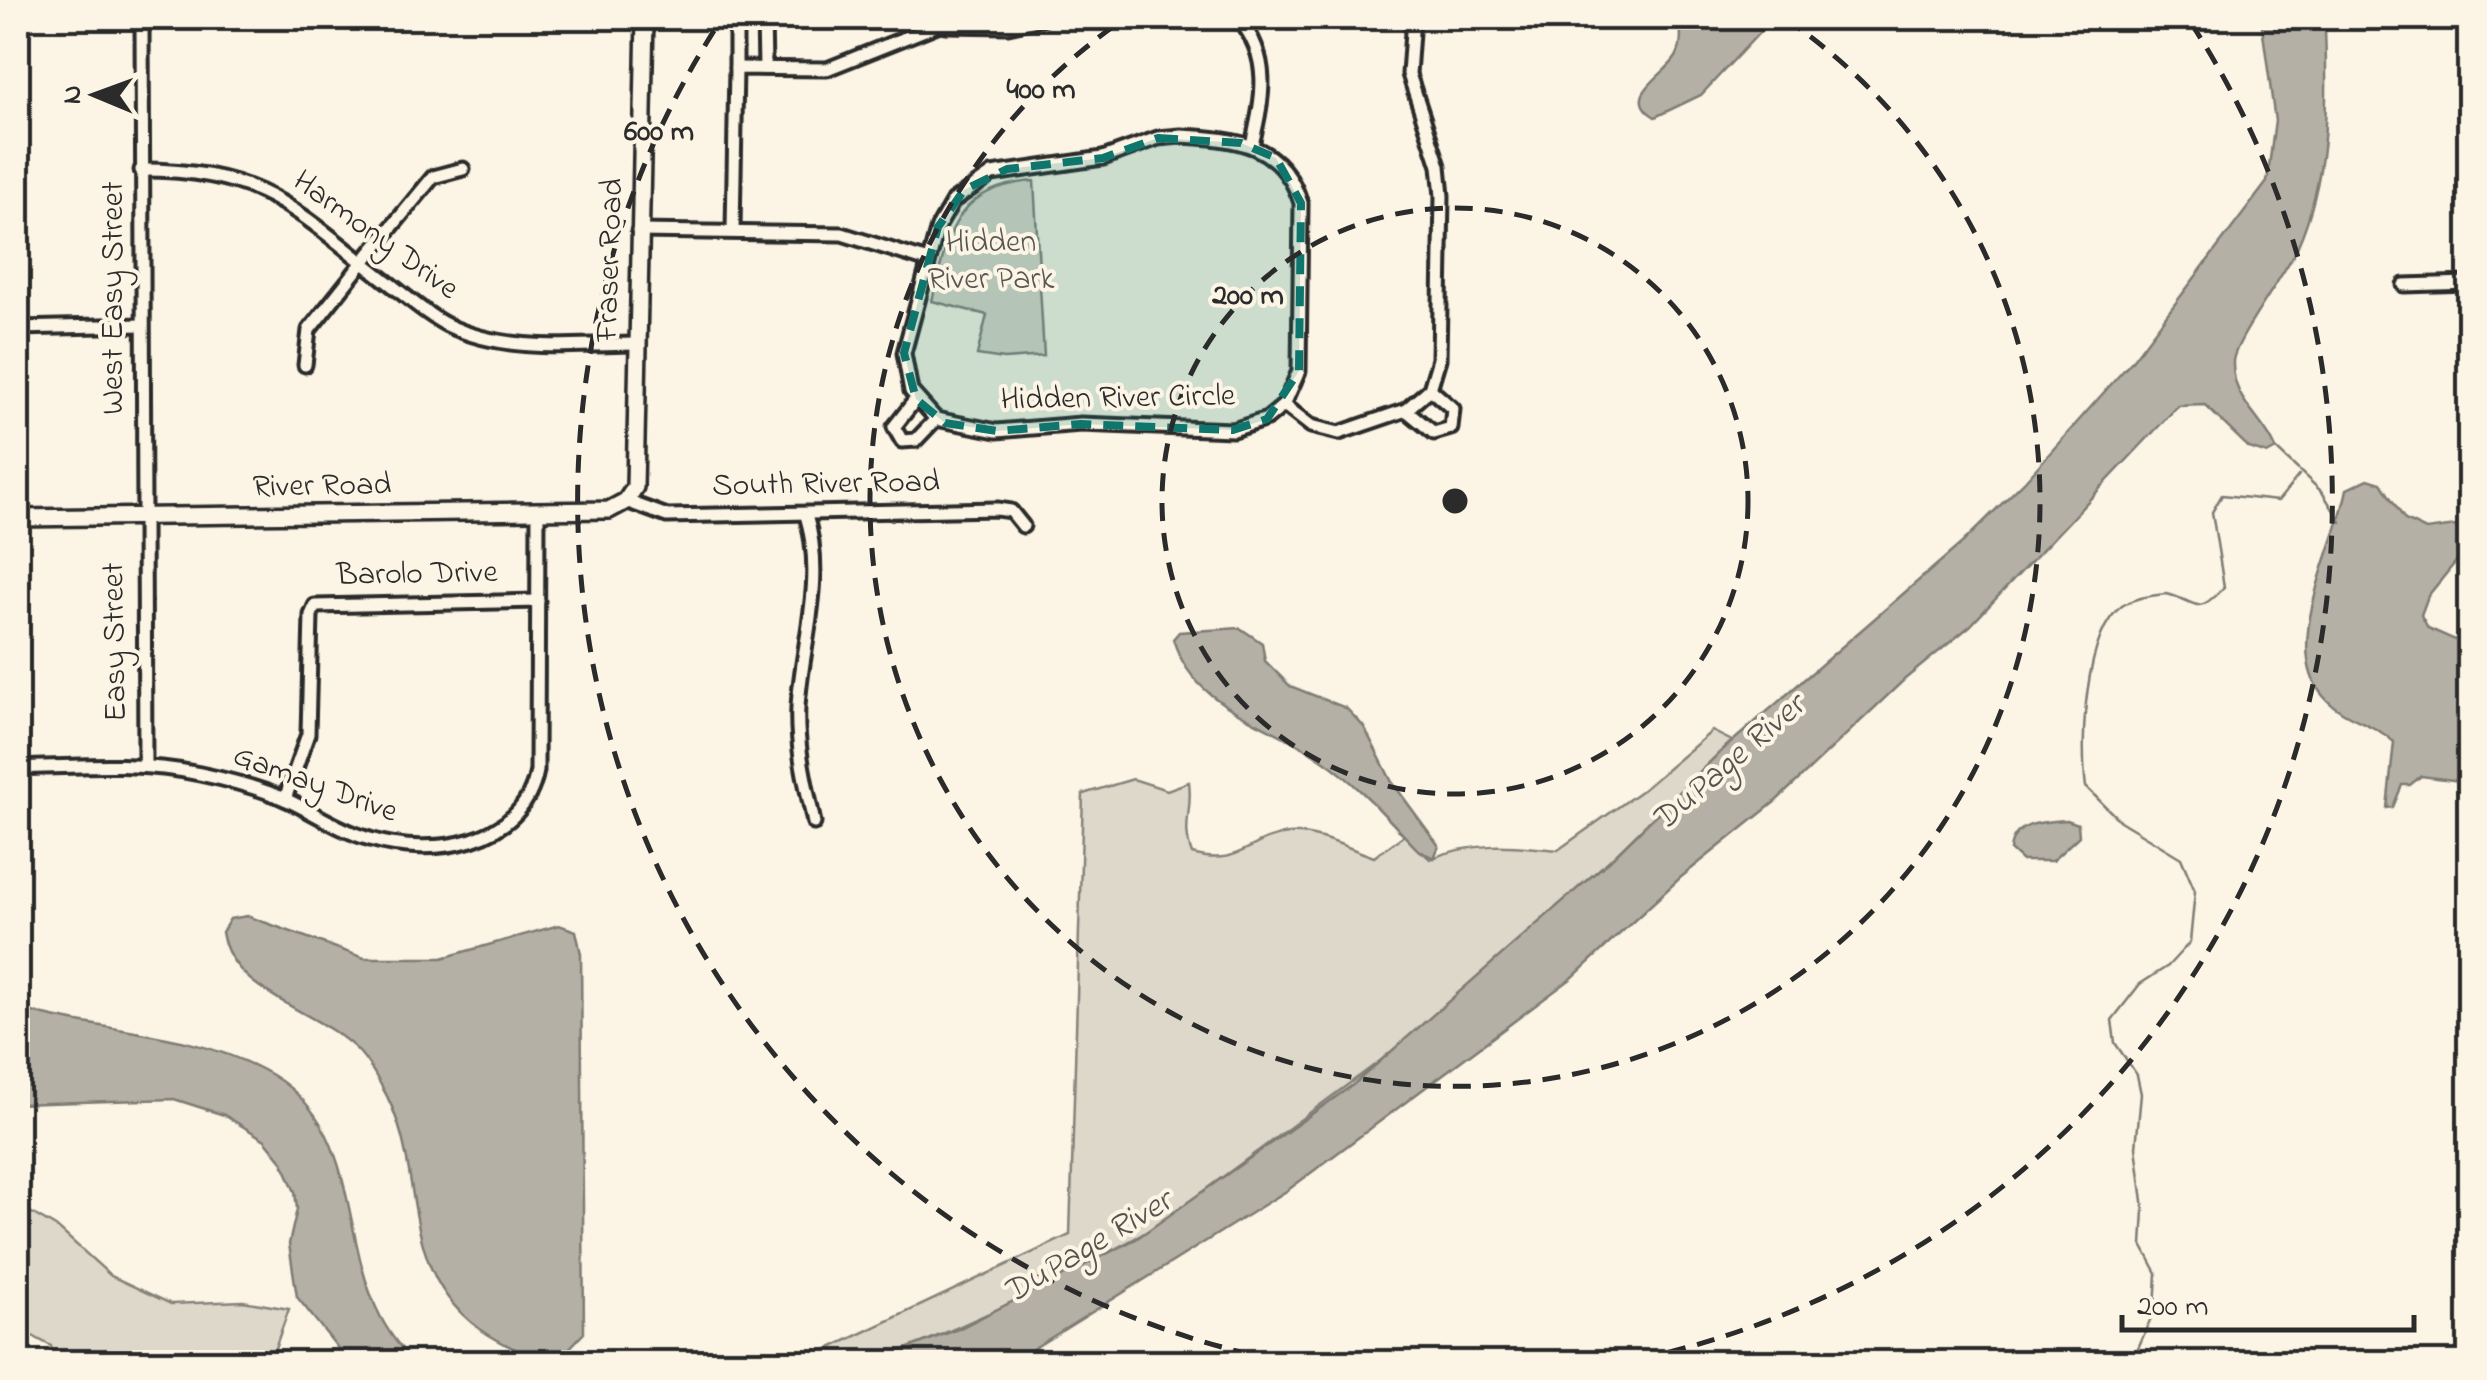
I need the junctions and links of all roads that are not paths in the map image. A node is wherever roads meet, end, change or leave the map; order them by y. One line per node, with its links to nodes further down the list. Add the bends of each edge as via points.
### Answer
1 (142, 18): 16 (street, West Easy Street)
2 (645, 18): 18 (street, Fraser Road)
3 (736, 18): 12 (street)
4 (764, 18): 13 (street)
5 (908, 18): 11 (street)
6 (954, 18): 10 (street)
7 (1045, 18): 10 (street, via 1008,26)
8 (1240, 18): 14 (street, via 1264,65)
9 (1413, 18): 27 (street, via 1409,74 1442,196 1439,359)
10 (940, 24): 11 (street)
11 (914, 32): 13 (street, via 827,69)
12 (736, 68): 13 (street); 17 (street)
13 (765, 68)
14 (1252, 145): 19 (street, via 1170,137 1103,158 992,174 953,201); 29 (street, Hidden River Circle, via 1293,178 1301,203 1299,371)
15 (463, 169): 20 (street, via 433,176)
16 (141, 170): 20 (street, Harmony Drive, via 192,170 264,189); 23 (street, West Easy Street)
17 (733, 230): 18 (street); 19 (street, via 842,234)
18 (638, 231): 25 (street, Fraser Road)
19 (928, 261): 28 (street, via 904,354)
20 (363, 262): 25 (street, Harmony Drive, via 446,324 476,335 529,345); 26 (street, via 310,330)
21 (2470, 283): 22 (street)
22 (2404, 284)
23 (142, 325): 24 (street); 36 (street, West Easy Street)
24 (18, 328)
25 (636, 344): 32 (street, Fraser Road, via 635,487)
26 (305, 365)
27 (1430, 389): 30 (street); 30 (street, via 1452,409 1451,428 1434,433)
28 (916, 399): 31 (street); 31 (street, via 897,418 902,441 916,440)
29 (1284, 405): 30 (street, via 1311,426 1340,432); 31 (street, Hidden River Circle, via 1268,419 1233,430 1081,424 998,431)
30 (1406, 410)
31 (936, 419)
32 (626, 501): 33 (street, River Road, via 610,510); 34 (street, South River Road, via 667,516)
33 (538, 510): 36 (street, River Road); 38 (street, Gamay Drive)
34 (806, 515): 37 (street, South River Road, via 997,509 1011,511); 42 (street, via 813,537 814,605 798,728)
35 (18, 518): 36 (street, River Road)
36 (141, 518): 39 (street, Easy Street)
37 (1023, 526)
38 (538, 601): 41 (street, Barolo Drive, via 315,606 308,734); 41 (street, Gamay Drive, via 538,771 533,795 501,829 450,844 398,845)
39 (146, 765): 40 (street, Gamay Drive); 41 (street, Gamay Drive, via 204,774)
40 (18, 768)
41 (284, 799)
42 (814, 822)

